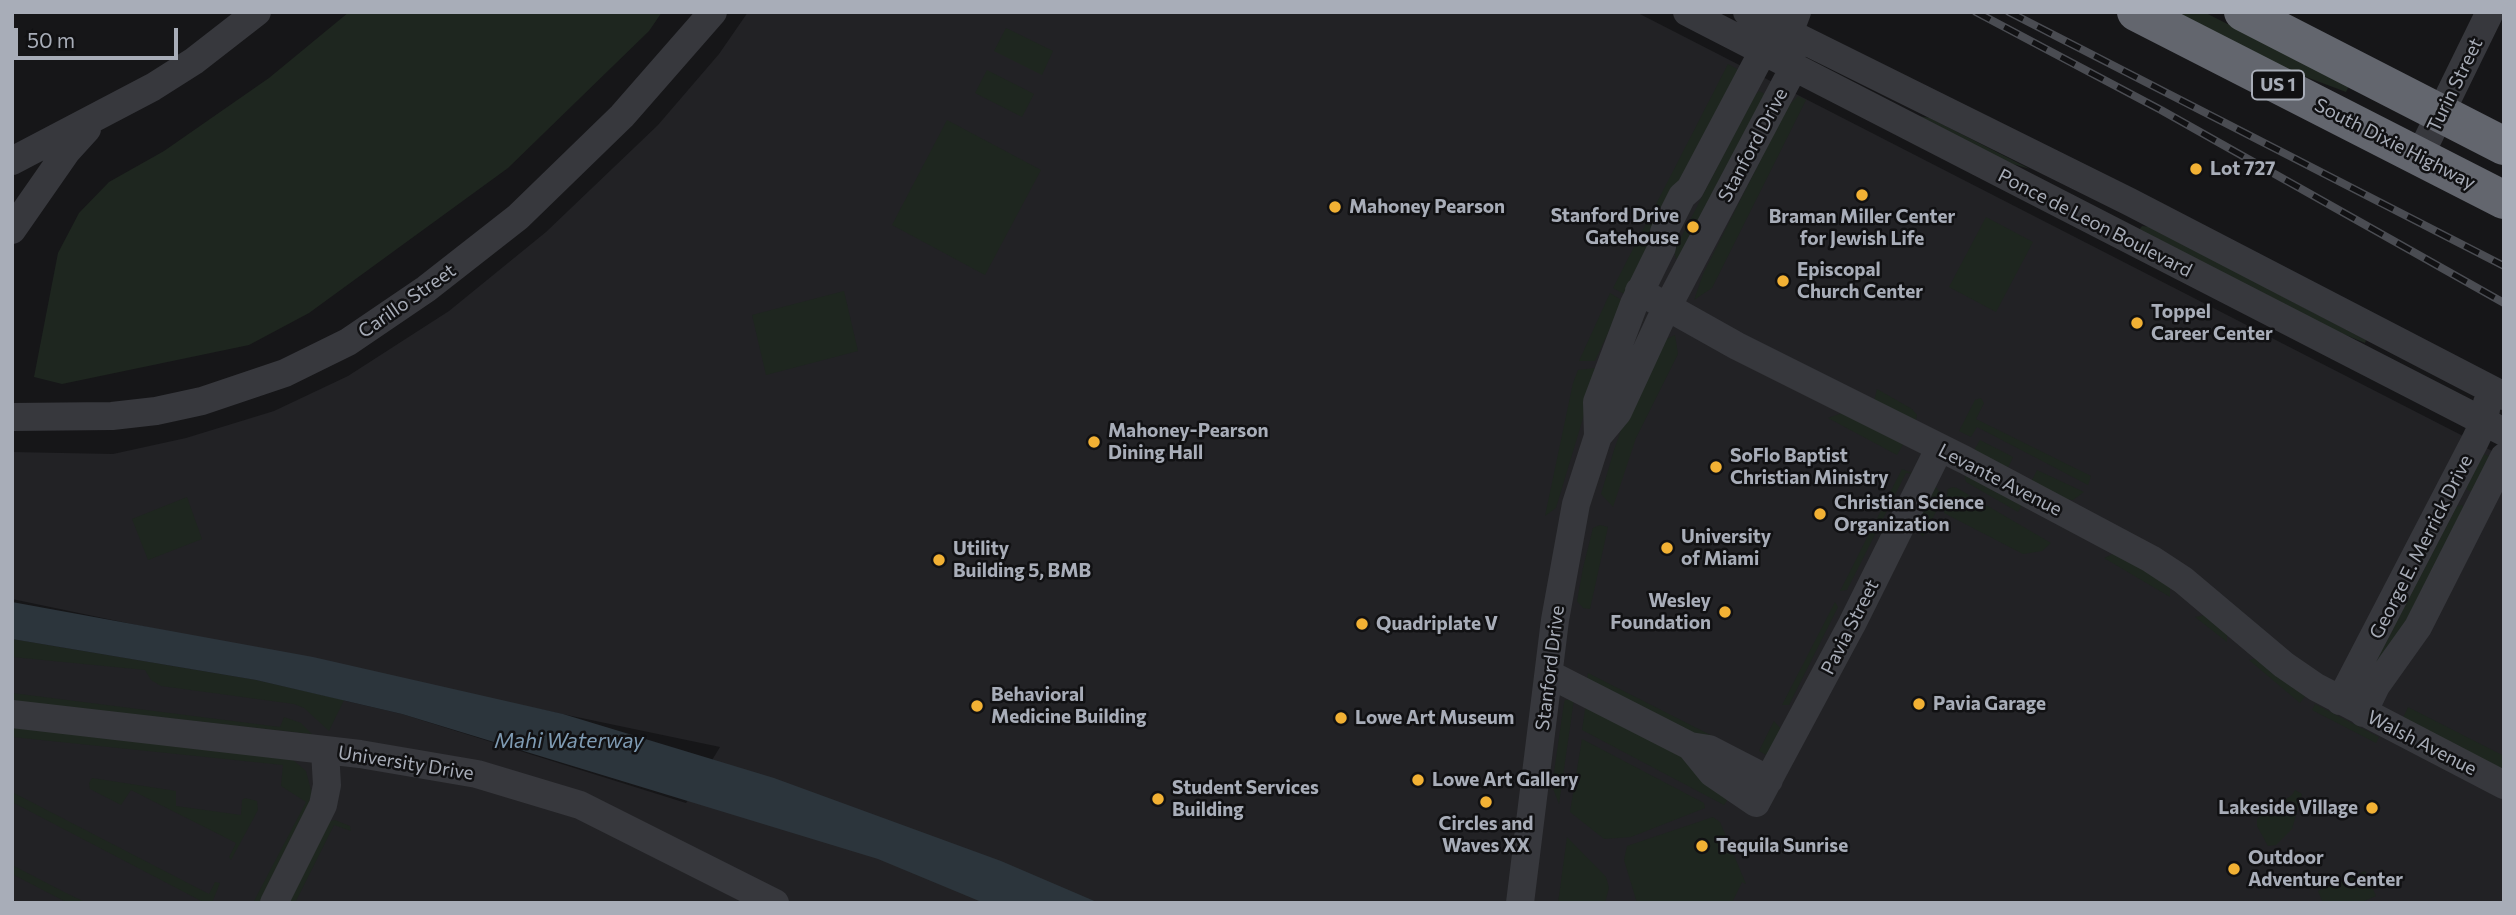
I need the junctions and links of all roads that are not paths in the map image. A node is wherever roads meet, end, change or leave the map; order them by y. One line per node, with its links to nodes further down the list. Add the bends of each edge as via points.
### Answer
1 (257, 12): 12 (street, via 194,61)
2 (713, 12): 21 (street, Carillo Street, via 622,116 518,217 426,289 348,342 285,373 202,401 112,416)
3 (1687, 12): 9 (street, Ponce de Leon Boulevard)
4 (1747, 12): 8 (street, Ponce de Leon Boulevard)
5 (2136, 12): 14 (highway, South Dixie Highway / US 1)
6 (2243, 12): 11 (highway, US 1)
7 (2490, 12): 11 (street, Turin Street)
8 (1793, 23): 9 (street, Stanford Drive); 10 (street, Stanford Drive); 20 (street, Ponce de Leon Boulevard)
9 (1762, 52): 10 (street, Ponce de Leon Boulevard); 18 (street, Stanford Drive, via 1690,189 1682,196)
10 (1793, 69): 19 (street, Stanford Drive); 22 (street, Ponce de Leon Boulevard)
11 (2442, 114): 13 (highway, US 1); 14 (street, Turin Street)
12 (99, 118): 15 (street); 17 (street, via 67,151)
13 (2504, 146)
14 (2419, 157): 16 (highway, South Dixie Highway / US 1)
15 (12, 160)
16 (2504, 200)
17 (12, 230)
18 (1639, 291): 19 (street, Levante Avenue); 23 (street, Stanford Drive, via 1597,402)
19 (1668, 308): 23 (street, Stanford Drive, via 1618,412); 24 (street, Levante Avenue)
20 (2496, 393): 22 (street, George E. Merrick Drive)
21 (12, 417)
22 (2494, 427): 26 (street, George E. Merrick Drive)
23 (1598, 436): 28 (street, Stanford Drive, via 1576,504)
24 (1939, 449): 28 (street, Pavia Street, via 1763,792 1712,773 1690,746); 29 (street, Levante Avenue, via 2169,570 2284,665)
25 (2504, 457): 27 (street, George E. Merrick Drive)
26 (2449, 491): 27 (street); 29 (street, George E. Merrick Drive)
27 (2479, 506): 29 (street, George E. Merrick Drive, via 2418,627 2376,686)
28 (1549, 674): 35 (street, Stanford Drive)
29 (2352, 707): 32 (street, Walsh Avenue)
30 (12, 714): 31 (street, University Drive)
31 (325, 751): 33 (street, via 323,805); 34 (street, University Drive, via 435,765 525,786 580,805)
32 (2504, 785)
33 (274, 903)
34 (775, 903)
35 (1520, 903)

